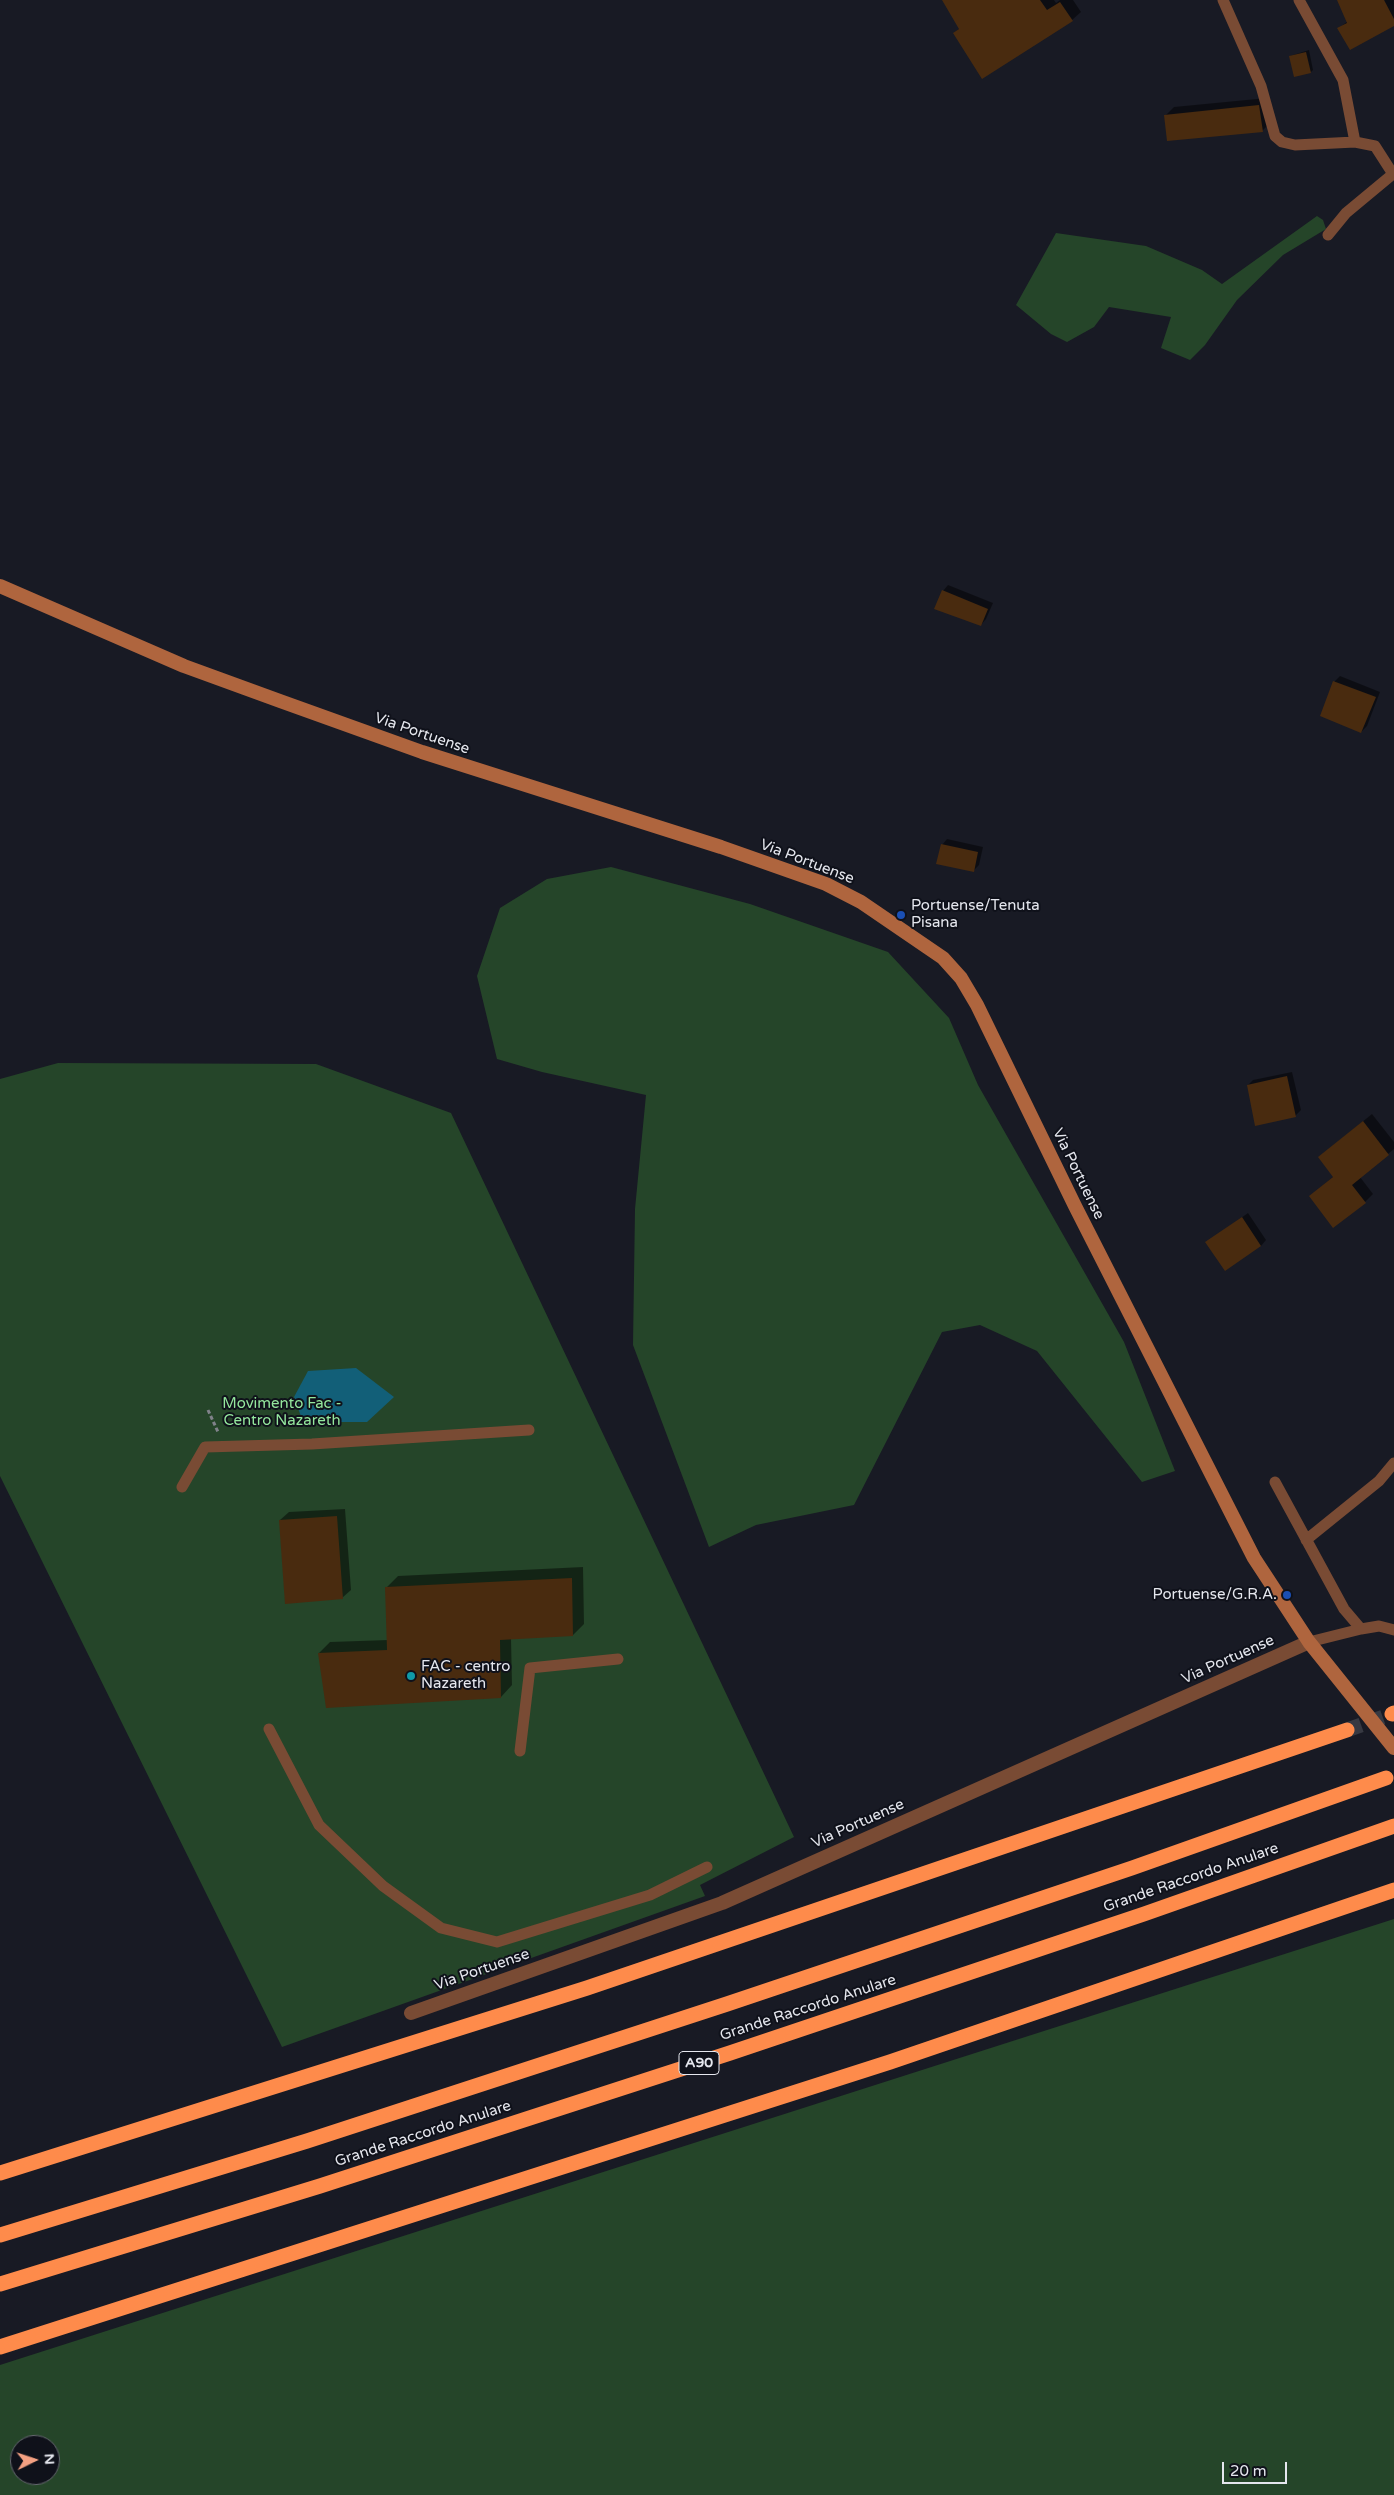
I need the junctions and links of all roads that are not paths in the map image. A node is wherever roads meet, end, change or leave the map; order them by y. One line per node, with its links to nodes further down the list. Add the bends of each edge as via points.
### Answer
1 (1223, 0): 3 (lane, via 1262,86 1275,136 1294,145)
2 (1299, 0): 3 (lane, via 1343,80)
3 (1355, 142): 4 (lane, via 1375,146 1393,174 1346,213)
4 (1328, 234)
5 (0, 586): 13 (main road, Via Portuense, via 175,662 280,701 422,752 721,846 826,884 861,902 936,953 957,973 977,1005 1232,1517 1277,1596)
6 (529, 1430): 9 (lane, via 312,1444 205,1447)
7 (1394, 1462): 10 (lane, via 1378,1481)
8 (1275, 1482): 10 (lane)
9 (182, 1487)
10 (1306, 1540): 11 (lane, via 1344,1609)
11 (1361, 1629): 12 (lane, via 1379,1626); 13 (lane)
12 (1394, 1630)
13 (1309, 1642): 17 (main road, Via Portuense); 23 (street, Via Portuense, via 722,1902)
14 (618, 1659): 18 (lane, via 530,1668)
15 (270, 1729): 21 (lane, via 319,1825 383,1886 441,1928 497,1942 650,1895)
16 (1347, 1730): 24 (highway, via 587,1988)
17 (1394, 1748)
18 (520, 1751)
19 (1386, 1778): 25 (highway, Grande Raccordo Anulare, via 1132,1868 727,2004 307,2141)
20 (1394, 1826): 26 (highway, Grande Raccordo Anulare / A90, via 730,2053 320,2186)
21 (707, 1867)
22 (1394, 1890): 27 (highway, via 871,2068)
23 (411, 2013)
24 (0, 2173)
25 (0, 2235)
26 (0, 2284)
27 (0, 2347)

